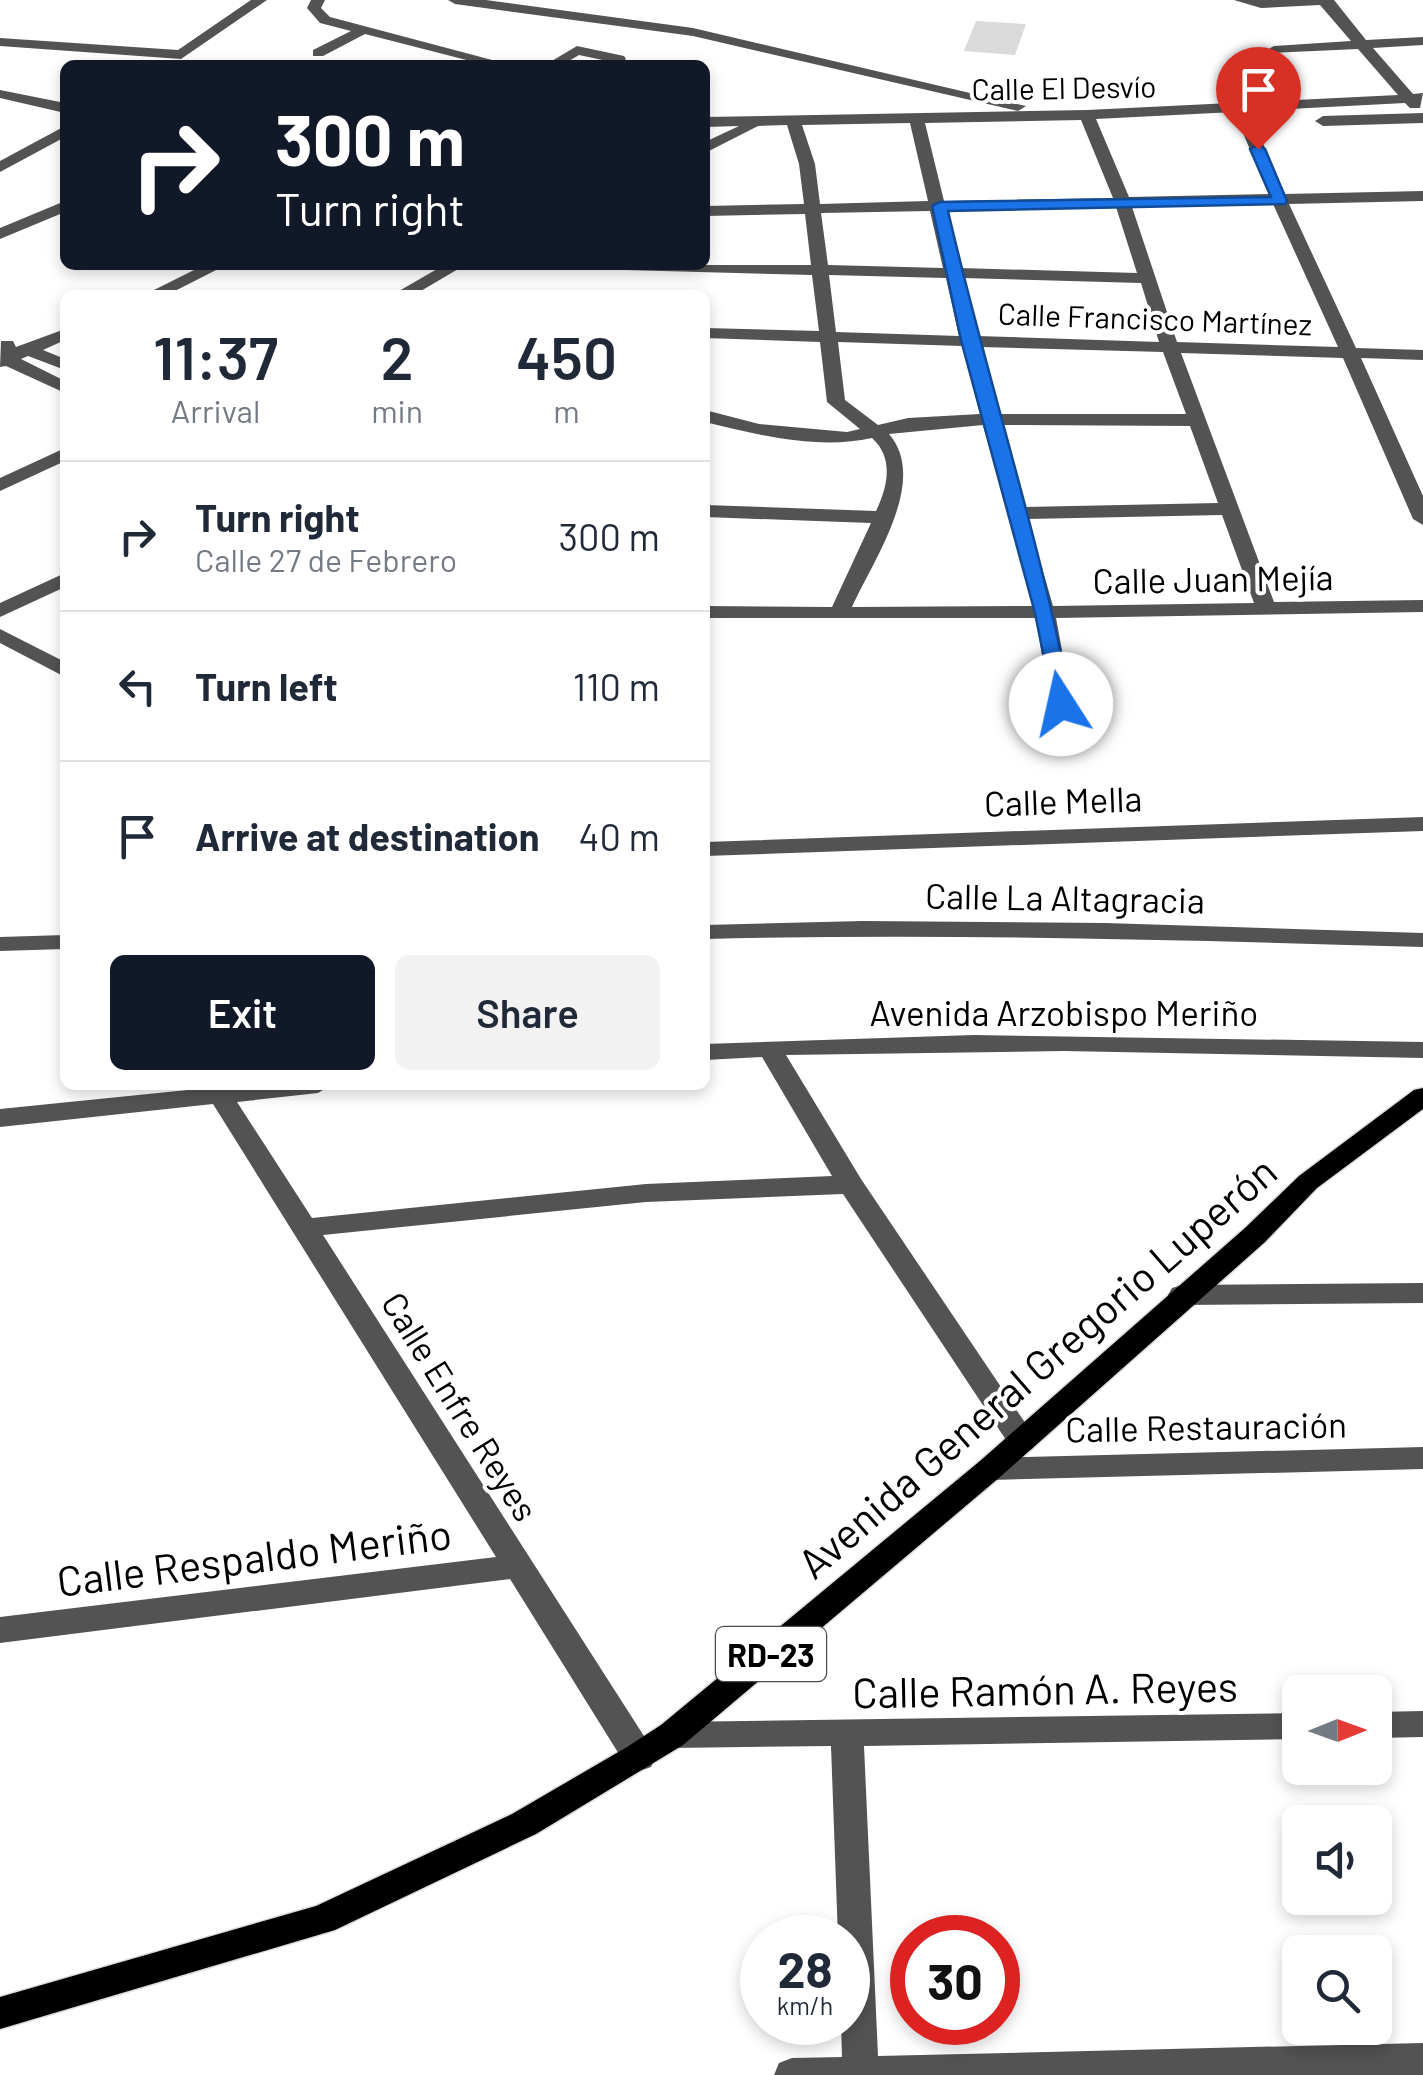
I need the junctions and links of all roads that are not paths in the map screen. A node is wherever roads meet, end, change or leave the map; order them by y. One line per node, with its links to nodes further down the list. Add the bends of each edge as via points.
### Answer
1 (260, 0): 12 (street, via 181,54)
2 (318, 0): 6 (street, via 317,16)
3 (455, 0): 19 (street, via 693,32)
4 (1241, 0): 5 (street)
5 (1324, 0): 9 (street)
6 (362, 30): 11 (street); 13 (street)
7 (1423, 41): 9 (street)
8 (0, 42): 12 (street)
9 (1363, 44): 10 (street); 17 (street)
10 (1274, 50)
11 (318, 54)
12 (157, 60)
13 (484, 60)
14 (562, 60): 15 (street, via 583,50)
15 (617, 60)
16 (0, 94): 18 (street)
17 (1416, 98): 20 (street); 21 (street)
18 (60, 107)
19 (1062, 115): 25 (street, Calle El Desvío); 26 (street, Calle El Desvío)
20 (1244, 116): 21 (street); 25 (street); 31 (street)
21 (1423, 118)
22 (793, 120): 24 (street, Calle El Desvío); 26 (street, Calle El Desvío); 35 (street, via 808,164)
23 (710, 122): 24 (street, Calle El Desvío)
24 (760, 122): 28 (street)
25 (1089, 122): 26 (street); 32 (street)
26 (919, 126): 33 (street)
27 (60, 134): 29 (street)
28 (710, 146)
29 (0, 167)
30 (1423, 196): 31 (street)
31 (1280, 201): 32 (street); 53 (street)
32 (1123, 204): 33 (street); 43 (street)
33 (940, 206): 35 (street); 42 (street)
34 (60, 208): 37 (street)
35 (813, 210): 36 (street); 39 (street)
36 (710, 212)
37 (0, 234)
38 (710, 266): 39 (street)
39 (817, 267): 42 (street); 48 (street)
40 (207, 270): 44 (street)
41 (448, 270): 45 (street)
42 (953, 270): 43 (street); 49 (street)
43 (1146, 278): 50 (street)
44 (163, 290)
45 (410, 290)
46 (710, 334): 48 (street, Calle Francisco Martínez)
47 (60, 336): 51 (street)
48 (826, 336): 49 (street, Calle Francisco Martínez); 60 (street, via 836,402)
49 (969, 340): 50 (street, Calle Francisco Martínez); 58 (street)
50 (1170, 347): 53 (street, Calle Francisco Martínez); 59 (street)
51 (32, 350): 52 (street); 55 (street)
52 (3, 352): 56 (street)
53 (1352, 352): 54 (street, Calle Francisco Martínez); 67 (street)
54 (1423, 355)
55 (60, 363)
56 (60, 385)
57 (710, 417): 60 (street, via 759,430 847,438)
58 (992, 419): 59 (street); 60 (street); 65 (street)
59 (1196, 420): 63 (street)
60 (878, 430): 66 (street, via 895,451 898,475)
61 (60, 456): 62 (street)
62 (0, 485)
63 (1229, 509): 65 (street); 70 (street)
64 (710, 511): 66 (street)
65 (1016, 513): 73 (street)
66 (880, 517): 74 (street)
67 (1423, 519)
68 (60, 582): 71 (street)
69 (1423, 606): 70 (street, Calle Juan Mejía)
70 (1267, 610): 73 (street, Calle Juan Mejía)
71 (0, 612)
72 (710, 612): 74 (street, Calle Juan Mejía)
73 (1045, 613): 74 (street, Calle Juan Mejía); 77 (street)
74 (839, 614)
75 (0, 634): 76 (street)
76 (60, 668)
77 (1061, 704)
78 (1423, 824): 79 (street, Calle Mella)
79 (710, 849)
80 (710, 932): 81 (street, Calle La Altagracia, via 1068,930)
81 (1423, 940)
82 (60, 942): 83 (street)
83 (0, 944)
84 (769, 1048): 85 (street, Avenida Arzobispo Meriño, via 1126,1044); 86 (street, Avenida Arzobispo Meriño); 91 (street)
85 (1423, 1050)
86 (710, 1052)
87 (269, 1090): 88 (street)
88 (220, 1095): 90 (street); 92 (street, Calle Enfre Reyes)
89 (1423, 1096): 94 (main road, Avenida General Gregorio Luperón / RD-23, via 1308,1182)
90 (0, 1118)
91 (851, 1185): 92 (street, via 506,1205); 95 (street)
92 (305, 1228): 98 (street, Calle Enfre Reyes)
93 (1423, 1293): 94 (street)
94 (1182, 1296): 95 (main road, Avenida General Gregorio Luperón / RD-23)
95 (1022, 1441): 97 (main road, Avenida General Gregorio Luperón / RD-23)
96 (1423, 1458): 97 (street, Calle Restauración)
97 (990, 1468): 104 (main road, Avenida General Gregorio Luperón / RD-23)
98 (518, 1566): 99 (street, Calle Respaldo Meriño); 105 (street, Calle Enfre Reyes)
99 (0, 1630)
100 (1423, 1724): 101 (street)
101 (1392, 1725)
102 (1282, 1726): 103 (street, Calle Ramón A. Reyes)
103 (848, 1734): 104 (street, Calle Ramón A. Reyes); 108 (street)
104 (672, 1735): 105 (main road, Avenida General Gregorio Luperón / RD-23)
105 (638, 1757): 106 (main road, Avenida General Gregorio Luperón / RD-23, via 524,1824 323,1919)
106 (0, 2013)
107 (1423, 2060): 108 (street)
108 (861, 2074): 109 (street)
109 (792, 2075)

